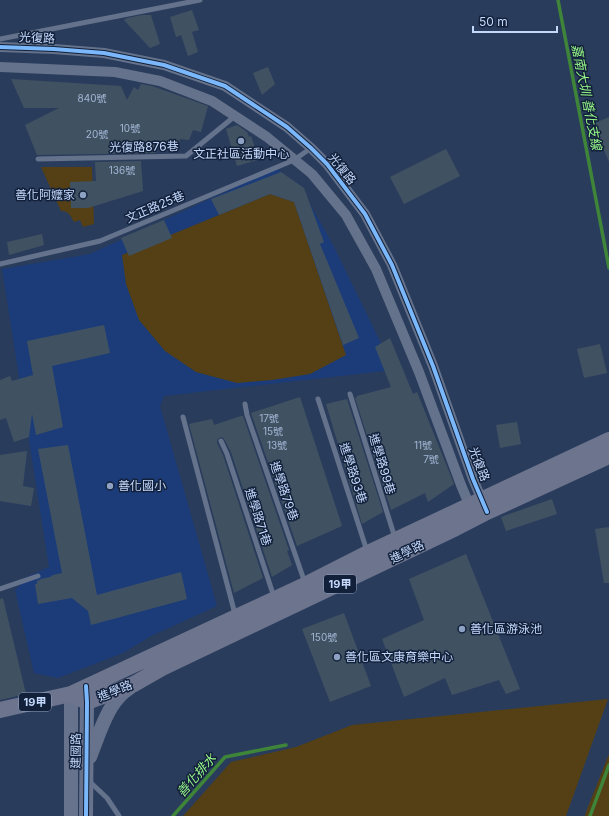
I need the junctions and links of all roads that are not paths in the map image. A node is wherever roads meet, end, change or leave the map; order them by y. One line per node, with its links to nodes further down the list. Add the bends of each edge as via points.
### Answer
1 (200, 0): 2 (lane)
2 (168, 3): 3 (lane)
3 (0, 39)
4 (0, 46): 7 (street, 光復路, via 104,53 164,65 225,86 287,127)
5 (0, 67): 6 (street, 光復路, via 115,72 160,81 212,101)
6 (235, 116): 8 (lane, 光復路876巷, via 186,156); 9 (street, 光復路, via 267,137)
7 (311, 148): 9 (lane, 文正路25巷); 18 (street, 光復路, via 327,164 365,214 392,265 433,366 473,479)
8 (38, 159)
9 (294, 160): 10 (lane, 文正路25巷, via 100,241); 18 (street, 光復路, via 312,174 346,215 376,269 419,372 461,485)
10 (0, 264)
11 (350, 394): 19 (lane, 進學路99巷)
12 (318, 399): 20 (lane, 進學路93巷)
13 (245, 404): 22 (lane, 進學路79巷)
14 (184, 417): 25 (lane)
15 (609, 440): 18 (main road, 進學路 / 19甲)
16 (222, 441): 24 (lane, 進學路71巷)
17 (609, 456): 18 (main road, 進學路 / 19甲)
18 (479, 509): 19 (main road, 進學路 / 19甲); 26 (main road, 進學路 / 19甲)
19 (396, 541): 20 (main road, 進學路 / 19甲)
20 (368, 553): 22 (main road, 進學路 / 19甲)
21 (38, 576): 23 (lane)
22 (305, 584): 24 (main road, 進學路 / 19甲)
23 (0, 589)
24 (274, 599): 25 (main road, 進學路 / 19甲)
25 (236, 617): 27 (main road, 進學路 / 19甲)
26 (134, 684): 29 (main road, 進學路 / 19甲); 31 (street, via 111,708 100,730)
27 (86, 686): 28 (main road, 進學路 / 19甲); 29 (street, 建國路)
28 (71, 694): 29 (main road, 進學路); 30 (main road, 19甲); 32 (street, 建國路)
29 (87, 702): 31 (street, 建國路)
30 (0, 710)
31 (86, 772): 33 (street, 建國路); 34 (lane)
32 (71, 816)
33 (86, 816)
34 (119, 816)

